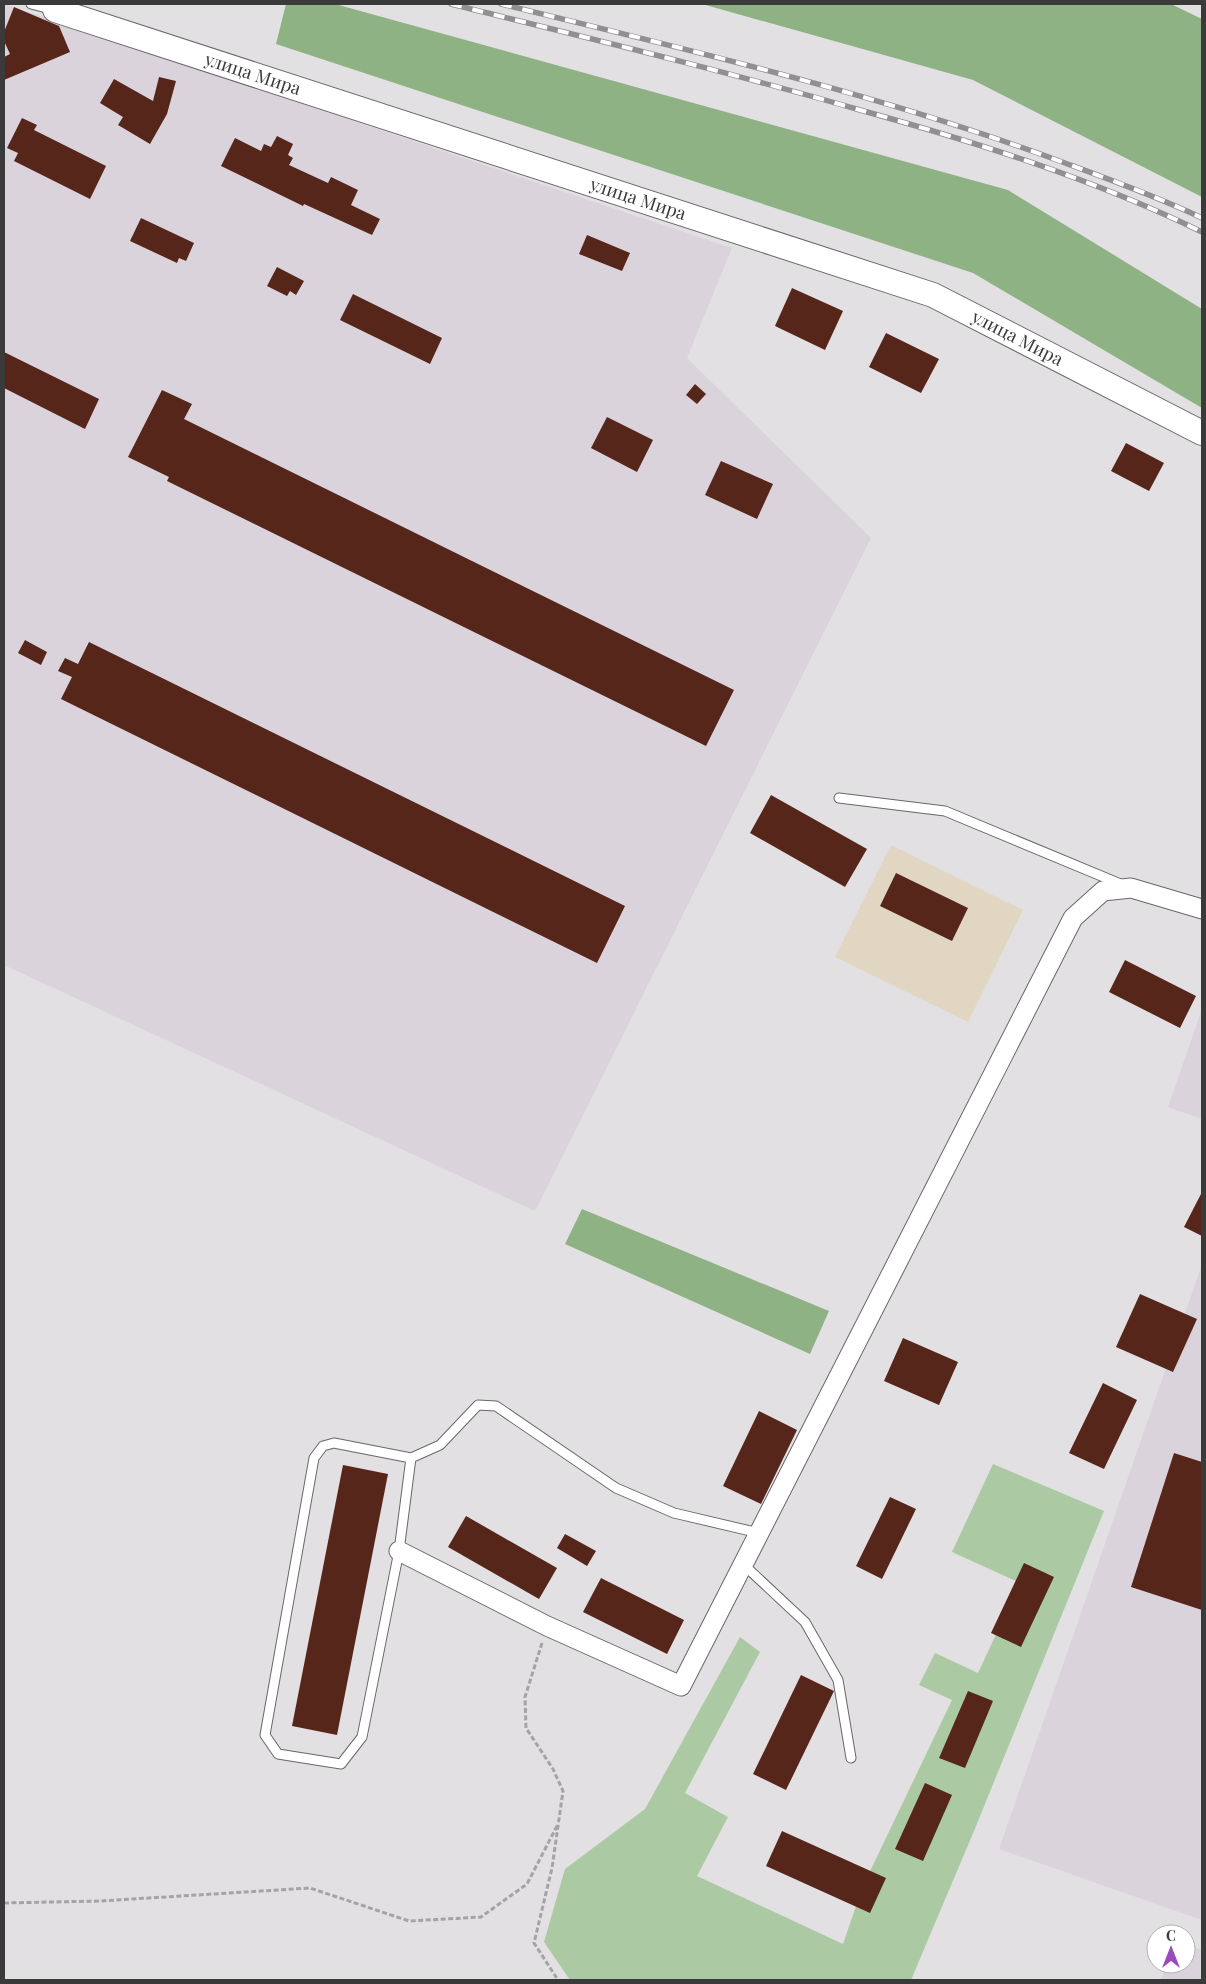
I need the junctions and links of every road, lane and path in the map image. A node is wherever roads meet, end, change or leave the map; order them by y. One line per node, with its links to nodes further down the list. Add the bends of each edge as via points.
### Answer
1 (31, 4): 2 (lane)
2 (55, 7): 3 (street, улица Мира, via 933,296)
3 (1202, 433)
4 (839, 798): 5 (lane, via 946,811)
5 (1130, 888): 6 (street); 8 (street, via 1104,891 1073,918)
6 (1202, 909)
7 (411, 1458): 8 (lane, via 440,1445 478,1405 496,1406 616,1488 674,1513); 9 (lane); 9 (lane, via 334,1443 323,1446 314,1458 265,1735 278,1754 341,1764 362,1737)
8 (760, 1534): 10 (street)
9 (399, 1551): 11 (street)
10 (744, 1565): 11 (street, via 681,1686); 12 (lane, via 805,1622 838,1680)
11 (547, 1626): 13 (path, via 525,1697 526,1728 553,1769 563,1792)
12 (851, 1758)
13 (558, 1824): 14 (path, via 527,1884 481,1917 409,1921 310,1888 100,1901); 15 (path, via 552,1868 534,1943)
14 (4, 1903)
15 (558, 1980)

